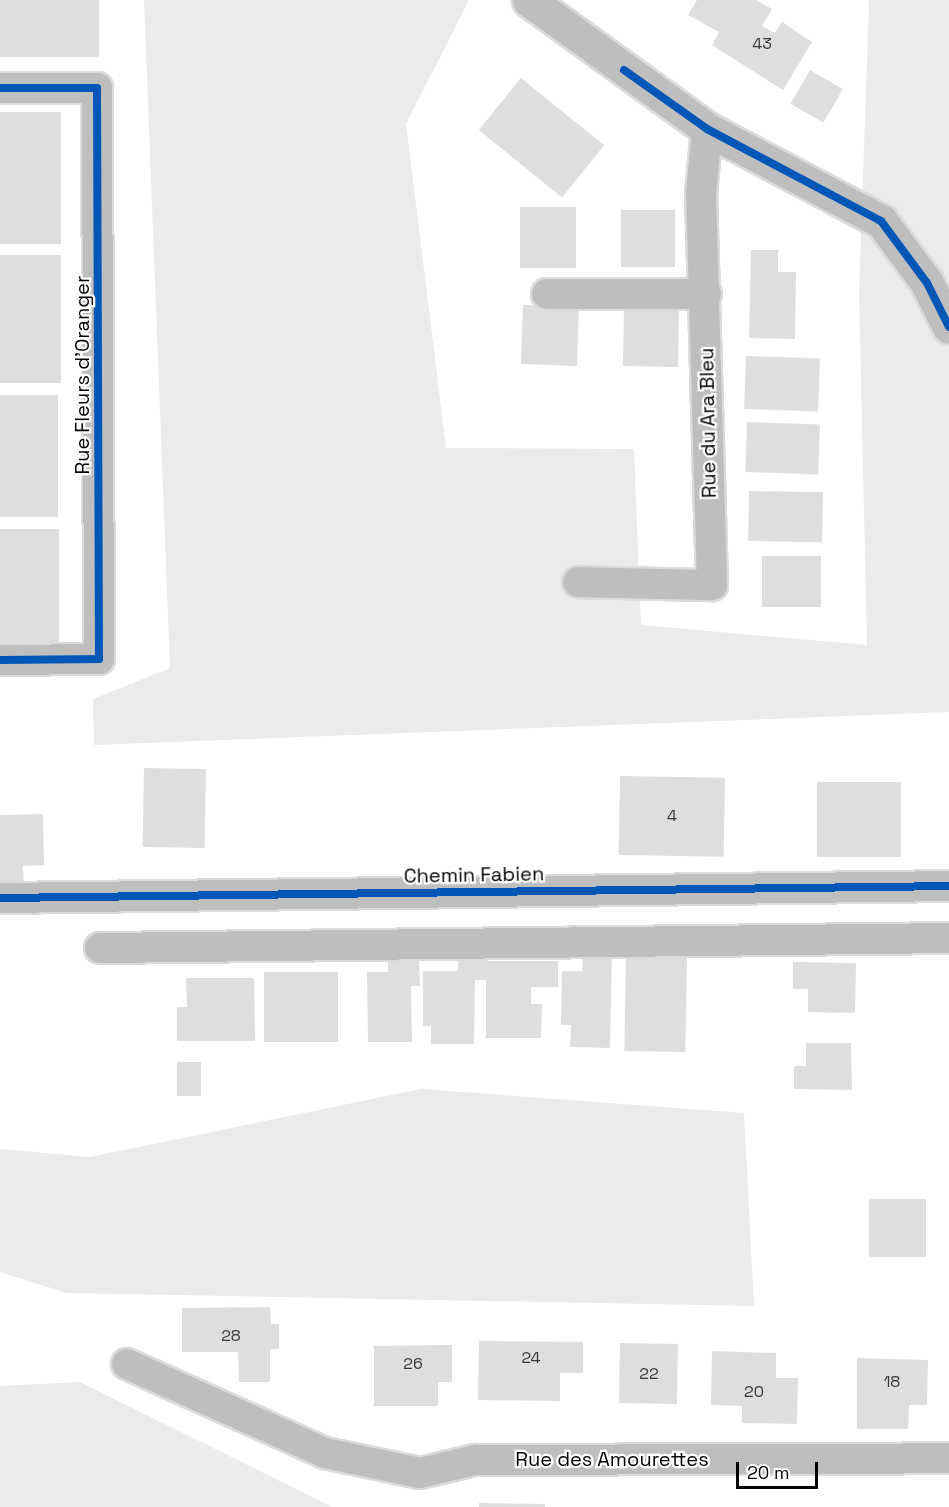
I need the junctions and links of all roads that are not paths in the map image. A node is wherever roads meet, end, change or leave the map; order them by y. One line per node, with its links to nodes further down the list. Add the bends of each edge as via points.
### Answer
1 (536, 1): 3 (main road)
2 (0, 88): 8 (street, Rue Fleurs d'Oranger, via 97,88 99,659)
3 (707, 129): 5 (street, Rue du Ara Bleu, via 701,194); 6 (main road, via 882,221 927,283)
4 (547, 294): 5 (street)
5 (706, 294): 7 (street, Rue du Ara Bleu, via 712,585)
6 (949, 327)
7 (578, 582)
8 (0, 660)
9 (949, 886): 10 (street, Chemin Fabien)
10 (0, 898)
11 (949, 938): 12 (street)
12 (100, 948)
13 (127, 1364): 14 (street, Rue des Amourettes, via 324,1453 420,1473 475,1460)
14 (949, 1458)

